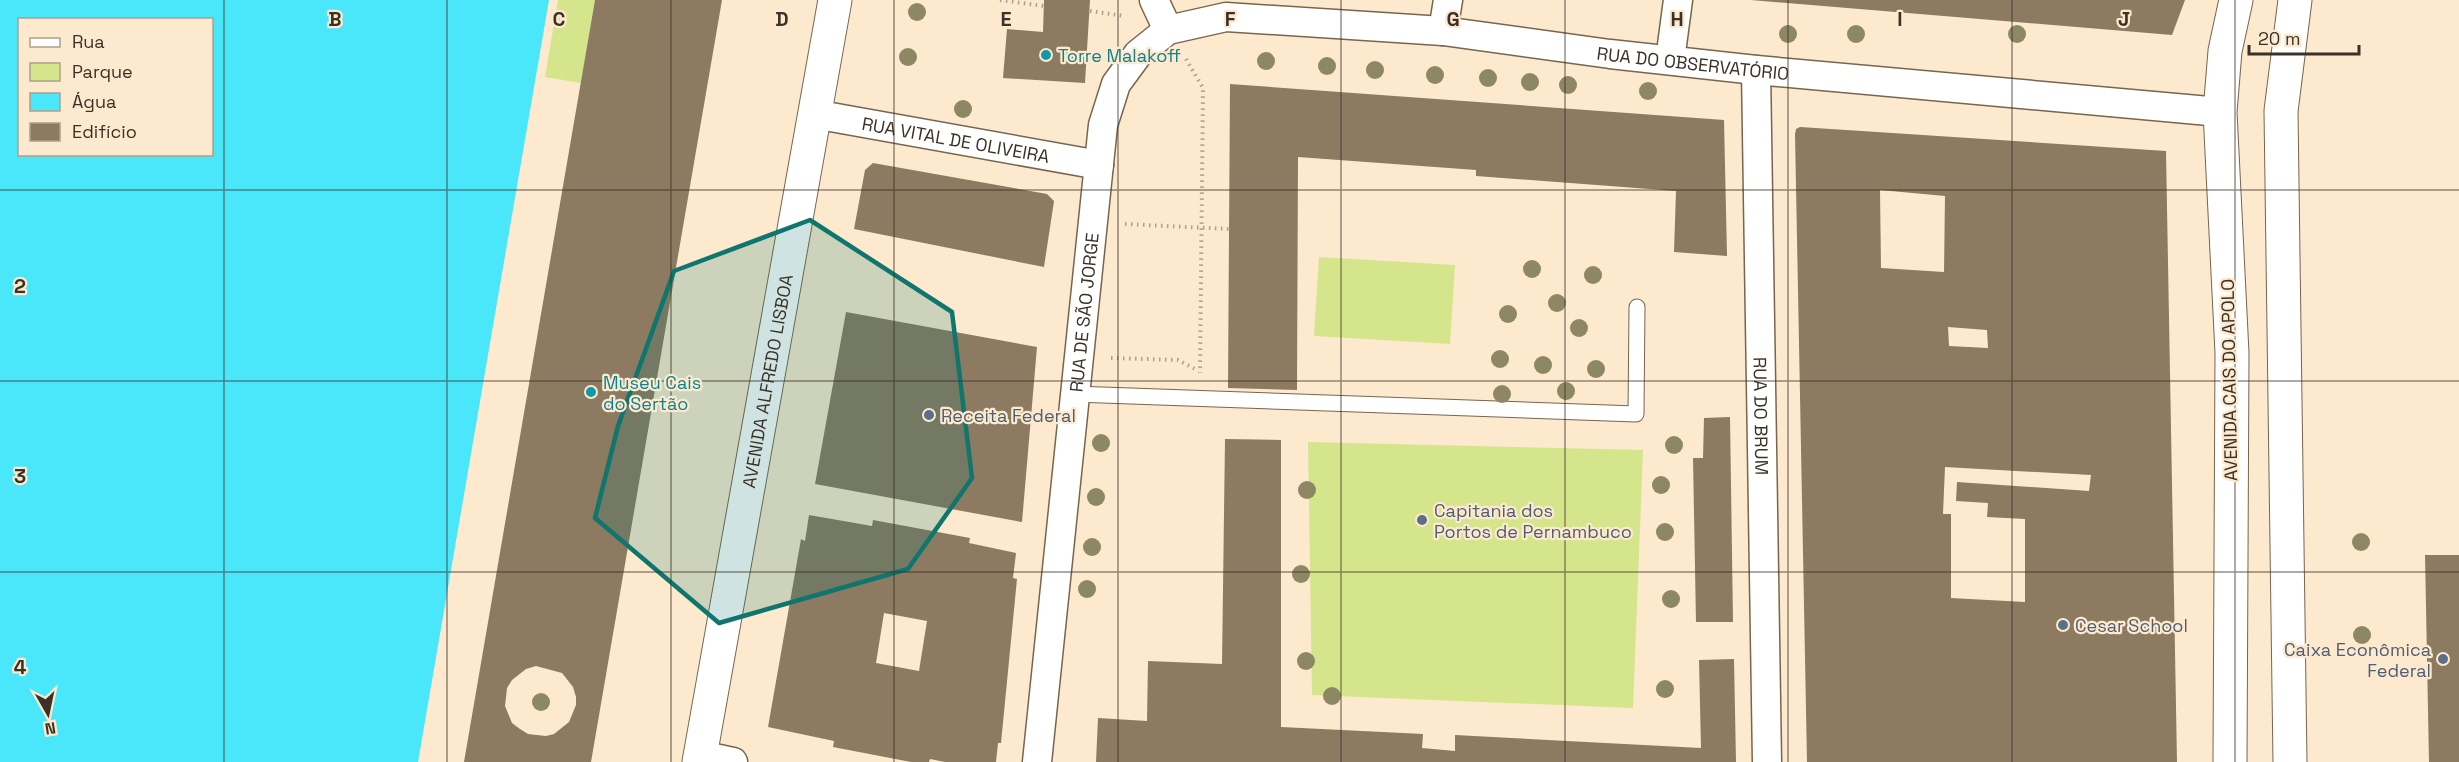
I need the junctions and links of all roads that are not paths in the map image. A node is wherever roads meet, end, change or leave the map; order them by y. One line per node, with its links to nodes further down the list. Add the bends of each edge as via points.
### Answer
1 (836, 0): 12 (main road, AVENIDA ALFREDO LISBOA)
2 (1155, 0): 7 (street)
3 (1448, 0): 8 (street)
4 (1678, 0): 9 (street)
5 (2236, 0): 11 (main road, AVENIDA CAIS DO APOLO, via 2224,51)
6 (2295, 0): 21 (main road, via 2281,111)
7 (1168, 30): 8 (street, RUA DO OBSERVATÓRIO, via 1234,17); 13 (street, RUA DE SÃO JORGE, via 1138,54 1116,84 1103,125)
8 (1443, 31): 9 (street, RUA DO OBSERVATÓRIO)
9 (1670, 60): 10 (street, RUA DO OBSERVATÓRIO)
10 (1756, 70): 11 (street, RUA DO OBSERVATÓRIO); 19 (street, RUA DO BRUM)
11 (2220, 112): 20 (main road, AVENIDA CAIS DO APOLO, via 2232,352)
12 (814, 114): 13 (street, RUA VITAL DE OLIVEIRA); 16 (main road, AVENIDA ALFREDO LISBOA)
13 (1098, 165): 15 (street, RUA DE SÃO JORGE)
14 (1637, 307): 15 (lane, via 1636,414)
15 (1074, 394): 18 (street, RUA DE SÃO JORGE)
16 (700, 758): 17 (street)
17 (733, 762)
18 (1037, 762)
19 (1767, 762)
20 (2230, 762)
21 (2290, 762)

